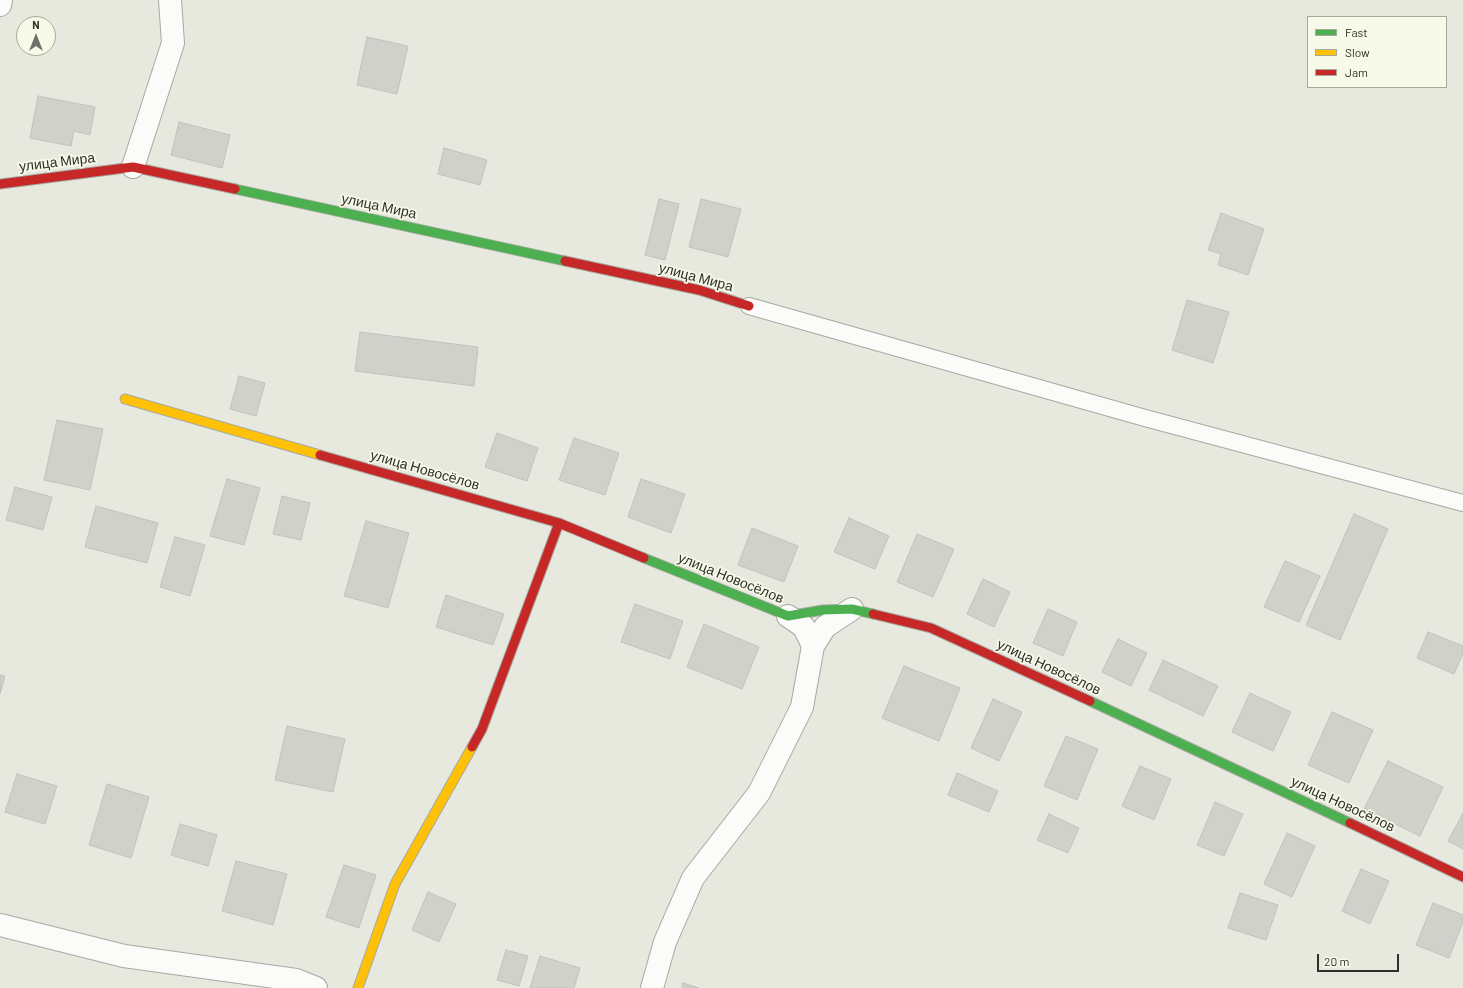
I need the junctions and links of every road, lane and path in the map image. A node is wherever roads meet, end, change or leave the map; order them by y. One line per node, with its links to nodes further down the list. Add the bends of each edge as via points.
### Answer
1 (170, 0): 2 (street, via 173,43)
2 (133, 167): 3 (street, улица Мира); 4 (street, улица Мира, via 700,290)
3 (0, 184)
4 (748, 306): 6 (lane, via 1145,418)
5 (125, 399): 7 (street, улица Новосёлов)
6 (1463, 503)
7 (559, 523): 9 (street, улица Новосёлов); 14 (street, via 482,729 395,884)
8 (852, 609): 9 (street, улица Новосёлов, via 823,610); 10 (street, via 825,628); 11 (street, улица Новосёлов, via 931,628)
9 (788, 616): 10 (street, via 804,628)
10 (813, 646): 15 (street, via 802,706 759,793 693,878 665,942)
11 (1463, 877)
12 (0, 925): 13 (street, via 124,956 296,980)
13 (316, 988)
14 (358, 988)
15 (652, 988)

